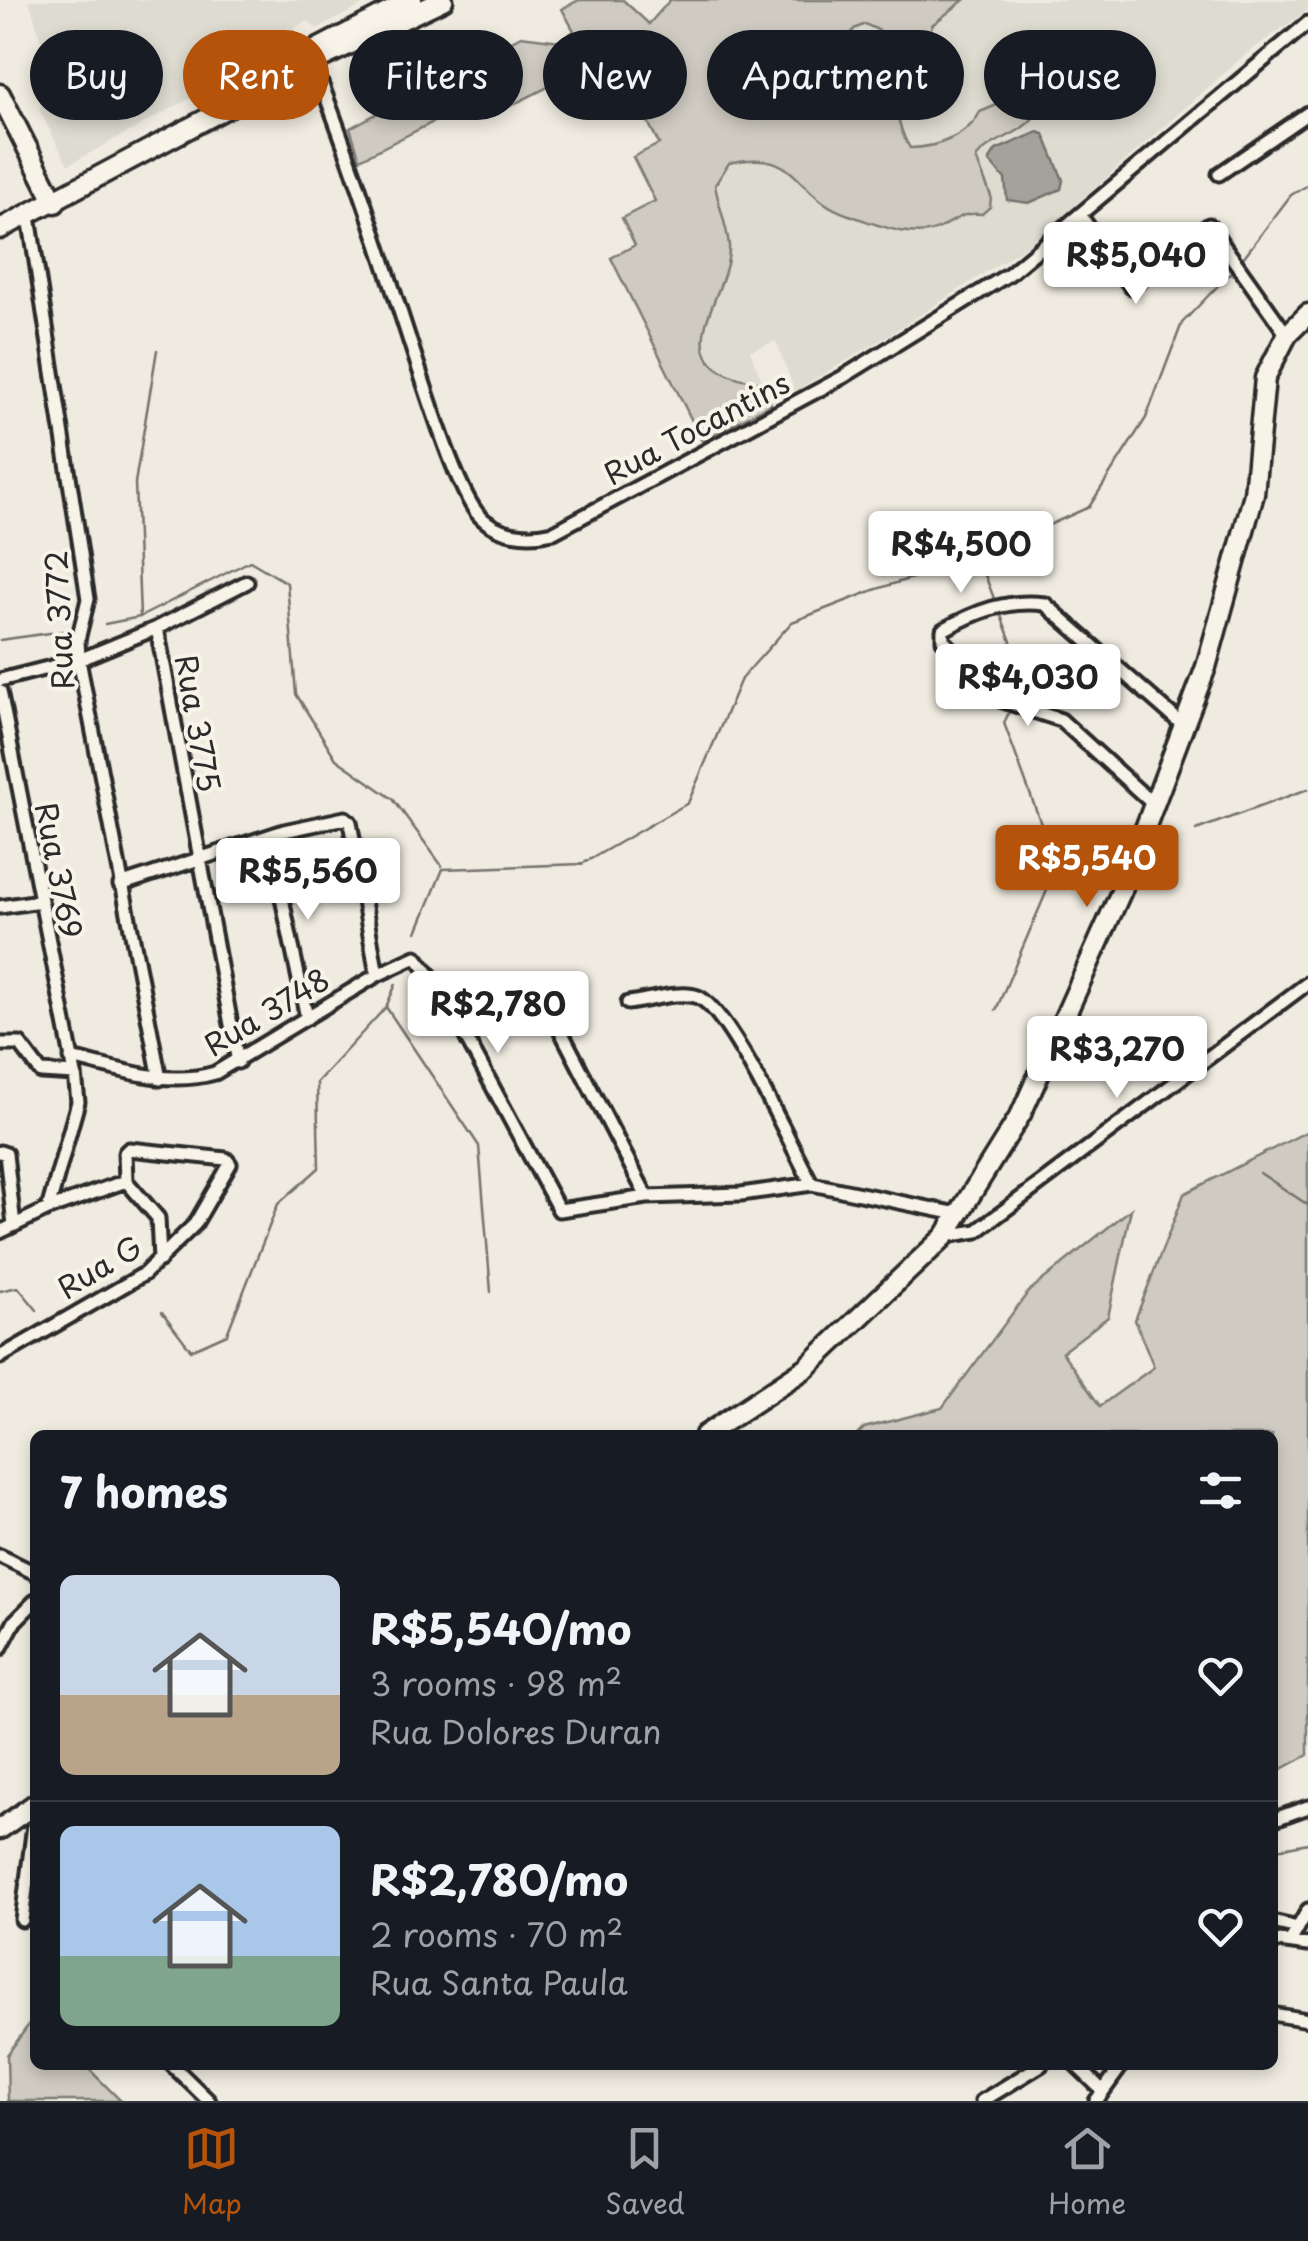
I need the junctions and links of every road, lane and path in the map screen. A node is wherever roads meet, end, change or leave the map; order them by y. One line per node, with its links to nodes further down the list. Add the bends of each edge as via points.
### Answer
1 (412, 0): 10 (street, via 304,53)
2 (443, 0): 4 (street)
3 (1308, 23): 13 (street, Rua Tocantins)
4 (329, 55)
5 (0, 94): 10 (street)
6 (329, 103): 13 (street, Rua Tocantins, via 432,407 470,498 478,514 519,535 554,532 842,376 1009,274)
7 (1308, 114): 9 (street)
8 (202, 120): 10 (street)
9 (1218, 174)
10 (52, 198): 11 (street); 12 (street)
11 (0, 216)
12 (29, 216): 14 (street); 19 (street, Rua 3772, via 88,599)
13 (1080, 216): 16 (street, via 1131,286 1209,224)
14 (0, 229)
15 (1308, 314): 16 (street)
16 (1287, 335): 22 (street, via 1264,378 1254,494)
17 (247, 582): 18 (street)
18 (157, 628): 19 (street); 25 (street, Rua 3775)
19 (79, 660): 20 (street); 26 (street, Rua 3772)
20 (0, 680)
21 (0, 691): 27 (street, Rua 3769)
22 (1183, 725): 23 (street); 23 (street, via 1045,604 1005,604 943,630 942,640 1000,700 1061,720)
23 (1153, 804): 44 (street, via 1024,1108)
24 (269, 836): 25 (street); 29 (street, via 348,820); 32 (street)
25 (198, 862): 26 (street); 36 (street, Rua 3775)
26 (120, 885): 38 (street, Rua 3772)
27 (40, 900): 28 (street); 35 (street, Rua 3769)
28 (0, 908)
29 (377, 975): 32 (street, Rua 3748); 42 (street, Rua 3748, via 409,958 422,960 559,1210)
30 (1308, 984): 47 (street, via 977,1232)
31 (628, 1003): 41 (street, via 692,996 708,1004 769,1094)
32 (307, 1018): 36 (street, Rua 3748)
33 (554, 1018): 42 (street)
34 (0, 1044): 37 (street, via 20,1044 41,1072)
35 (71, 1058): 37 (street); 38 (street, Rua 3748)
36 (238, 1062): 38 (street, Rua 3748, via 188,1081)
37 (75, 1074): 43 (street, via 78,1102)
38 (160, 1078)
39 (0, 1152): 45 (street, via 6,1154)
40 (126, 1182): 43 (street); 48 (street, via 158,1218); 48 (street, Rua G, via 129,1149 228,1160 204,1212)
41 (812, 1184): 42 (street); 44 (street)
42 (647, 1197)
43 (48, 1208): 45 (street)
44 (962, 1215): 47 (street)
45 (14, 1225): 46 (street)
46 (0, 1232)
47 (945, 1236): 50 (street, via 806,1368)
48 (160, 1260): 49 (street, Rua G)
49 (0, 1357)
50 (713, 1430)
51 (0, 1556): 52 (street)
52 (30, 1571)
53 (30, 1606): 54 (street)
54 (0, 1648)
55 (1308, 1807): 57 (street)
56 (30, 1808): 58 (street)
57 (1278, 1818)
58 (0, 1829)
59 (30, 1857): 61 (street)
60 (1308, 1910): 63 (street)
61 (22, 1920)
62 (1278, 1923): 63 (street)
63 (1298, 1928): 65 (street)
64 (1278, 1941): 65 (street)
65 (1290, 1942): 66 (street)
66 (1308, 1946)
67 (1278, 2015): 68 (street)
68 (1308, 2020)
69 (177, 2070): 74 (street)
70 (1033, 2070): 75 (street)
71 (1080, 2070): 73 (street)
72 (1118, 2070): 73 (street)
73 (1100, 2096)
74 (209, 2101)
75 (982, 2101)

